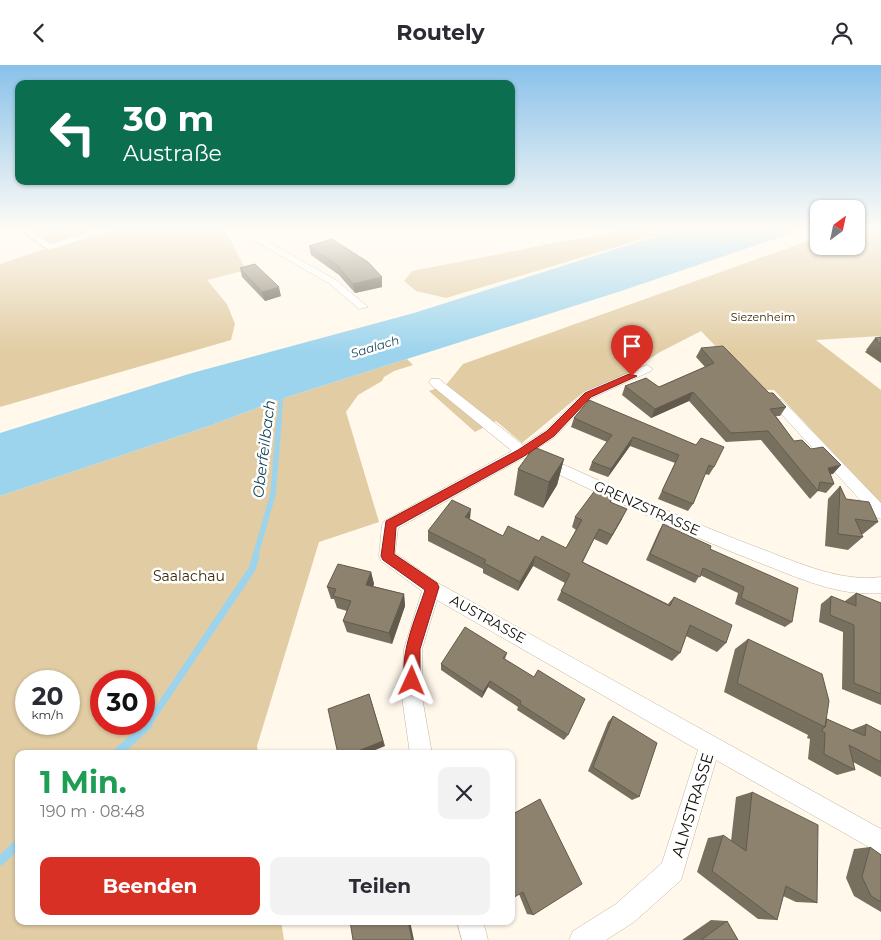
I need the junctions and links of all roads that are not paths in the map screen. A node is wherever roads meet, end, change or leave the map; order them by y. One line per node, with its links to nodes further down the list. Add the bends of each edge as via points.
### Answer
1 (313, 271): 2 (street, via 333,282)
2 (363, 307)
3 (647, 369): 6 (street, AUSTRASSE, via 588,395 550,434)
4 (435, 382): 6 (street, GRENZSTRASSE)
5 (778, 403): 7 (street)
6 (522, 452): 8 (street, GRENZSTRASSE, via 721,541 821,579 863,587); 9 (street, AUSTRASSE, via 390,525 387,556)
7 (881, 513)
8 (881, 585)
9 (432, 587): 10 (street, AUSTRASSE); 11 (street, via 413,649 412,697)
10 (710, 745): 12 (street, AUSTRASSE); 15 (street, ALMSTRASSE, via 672,871 626,913)
11 (420, 750)
12 (881, 842)
13 (471, 925): 14 (street)
14 (475, 940)
15 (582, 940)

